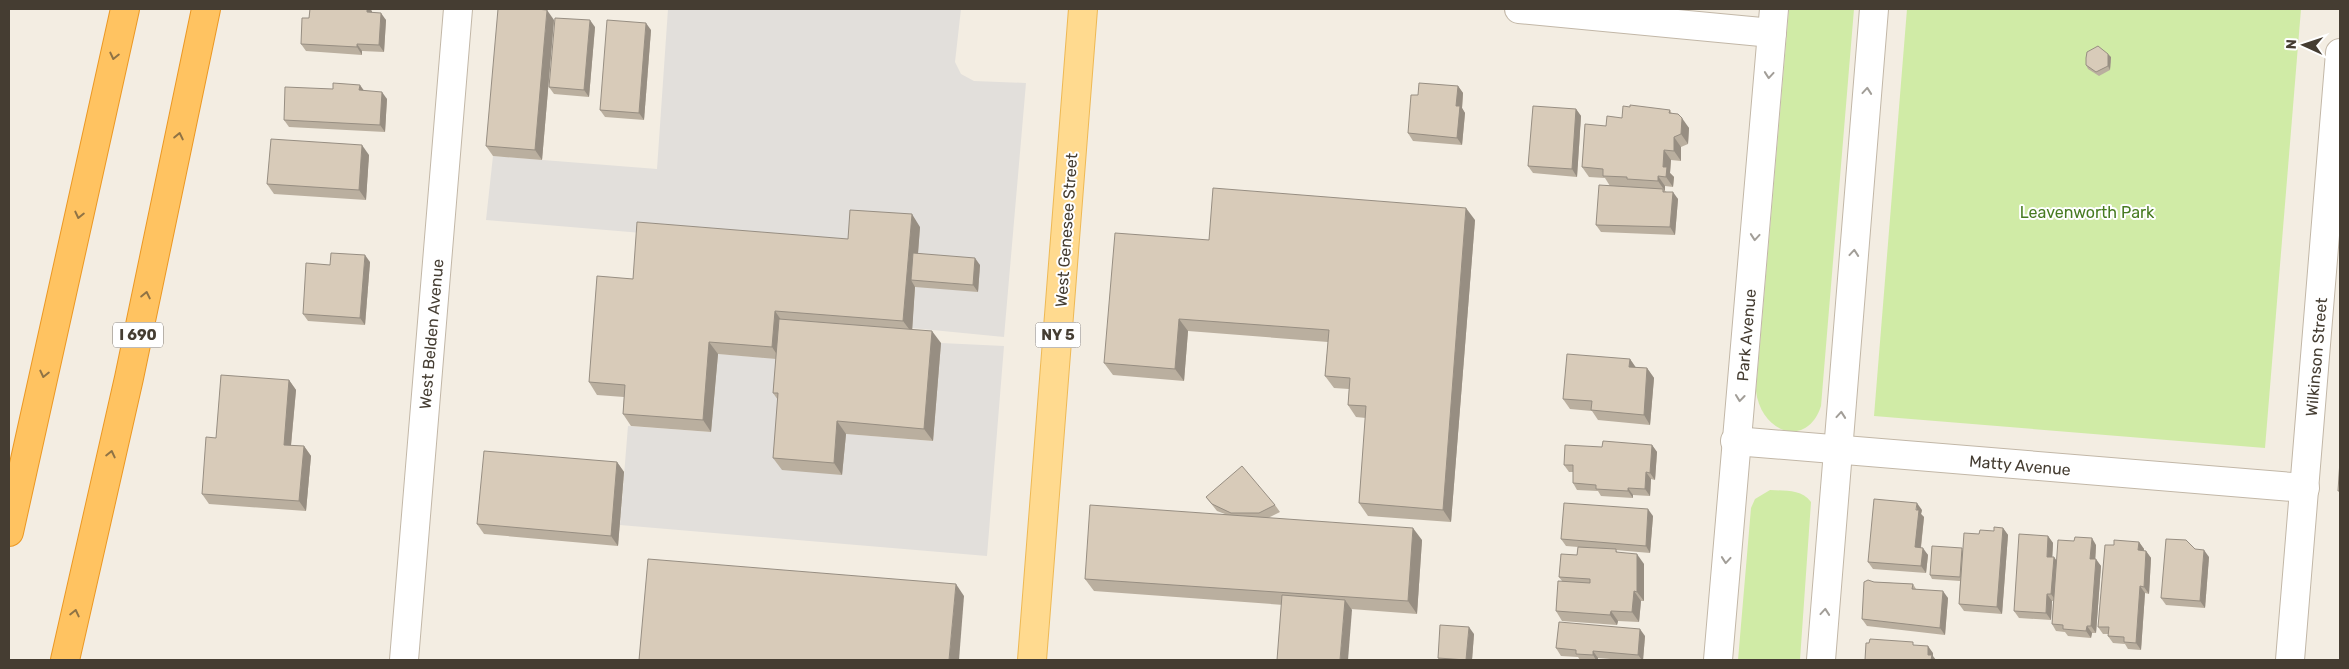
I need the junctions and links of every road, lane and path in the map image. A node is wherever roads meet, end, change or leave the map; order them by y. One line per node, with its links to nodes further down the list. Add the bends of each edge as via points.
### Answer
1 (125, 9): 12 (highway, one-way to 12)
2 (206, 9): 13 (highway, I 690, one-way to 2, via 129,378)
3 (458, 9): 14 (street, West Belden Avenue)
4 (1083, 9): 15 (main road, West Genesee Street / NY 5)
5 (1519, 9): 7 (street)
6 (1874, 9): 10 (street, one-way to 6)
7 (1773, 21): 9 (street, Park Avenue, one-way to 9)
8 (2340, 68): 11 (street, Wilkinson Street)
9 (1736, 441): 10 (street, Matty Avenue); 16 (street, Park Avenue, one-way to 16)
10 (1839, 450): 11 (street, Matty Avenue); 17 (street, one-way to 10)
11 (2305, 488): 18 (street, Wilkinson Street)
12 (9, 532)
13 (65, 660)
14 (404, 660)
15 (1032, 660)
16 (1718, 660)
17 (1821, 660)
18 (2290, 660)

